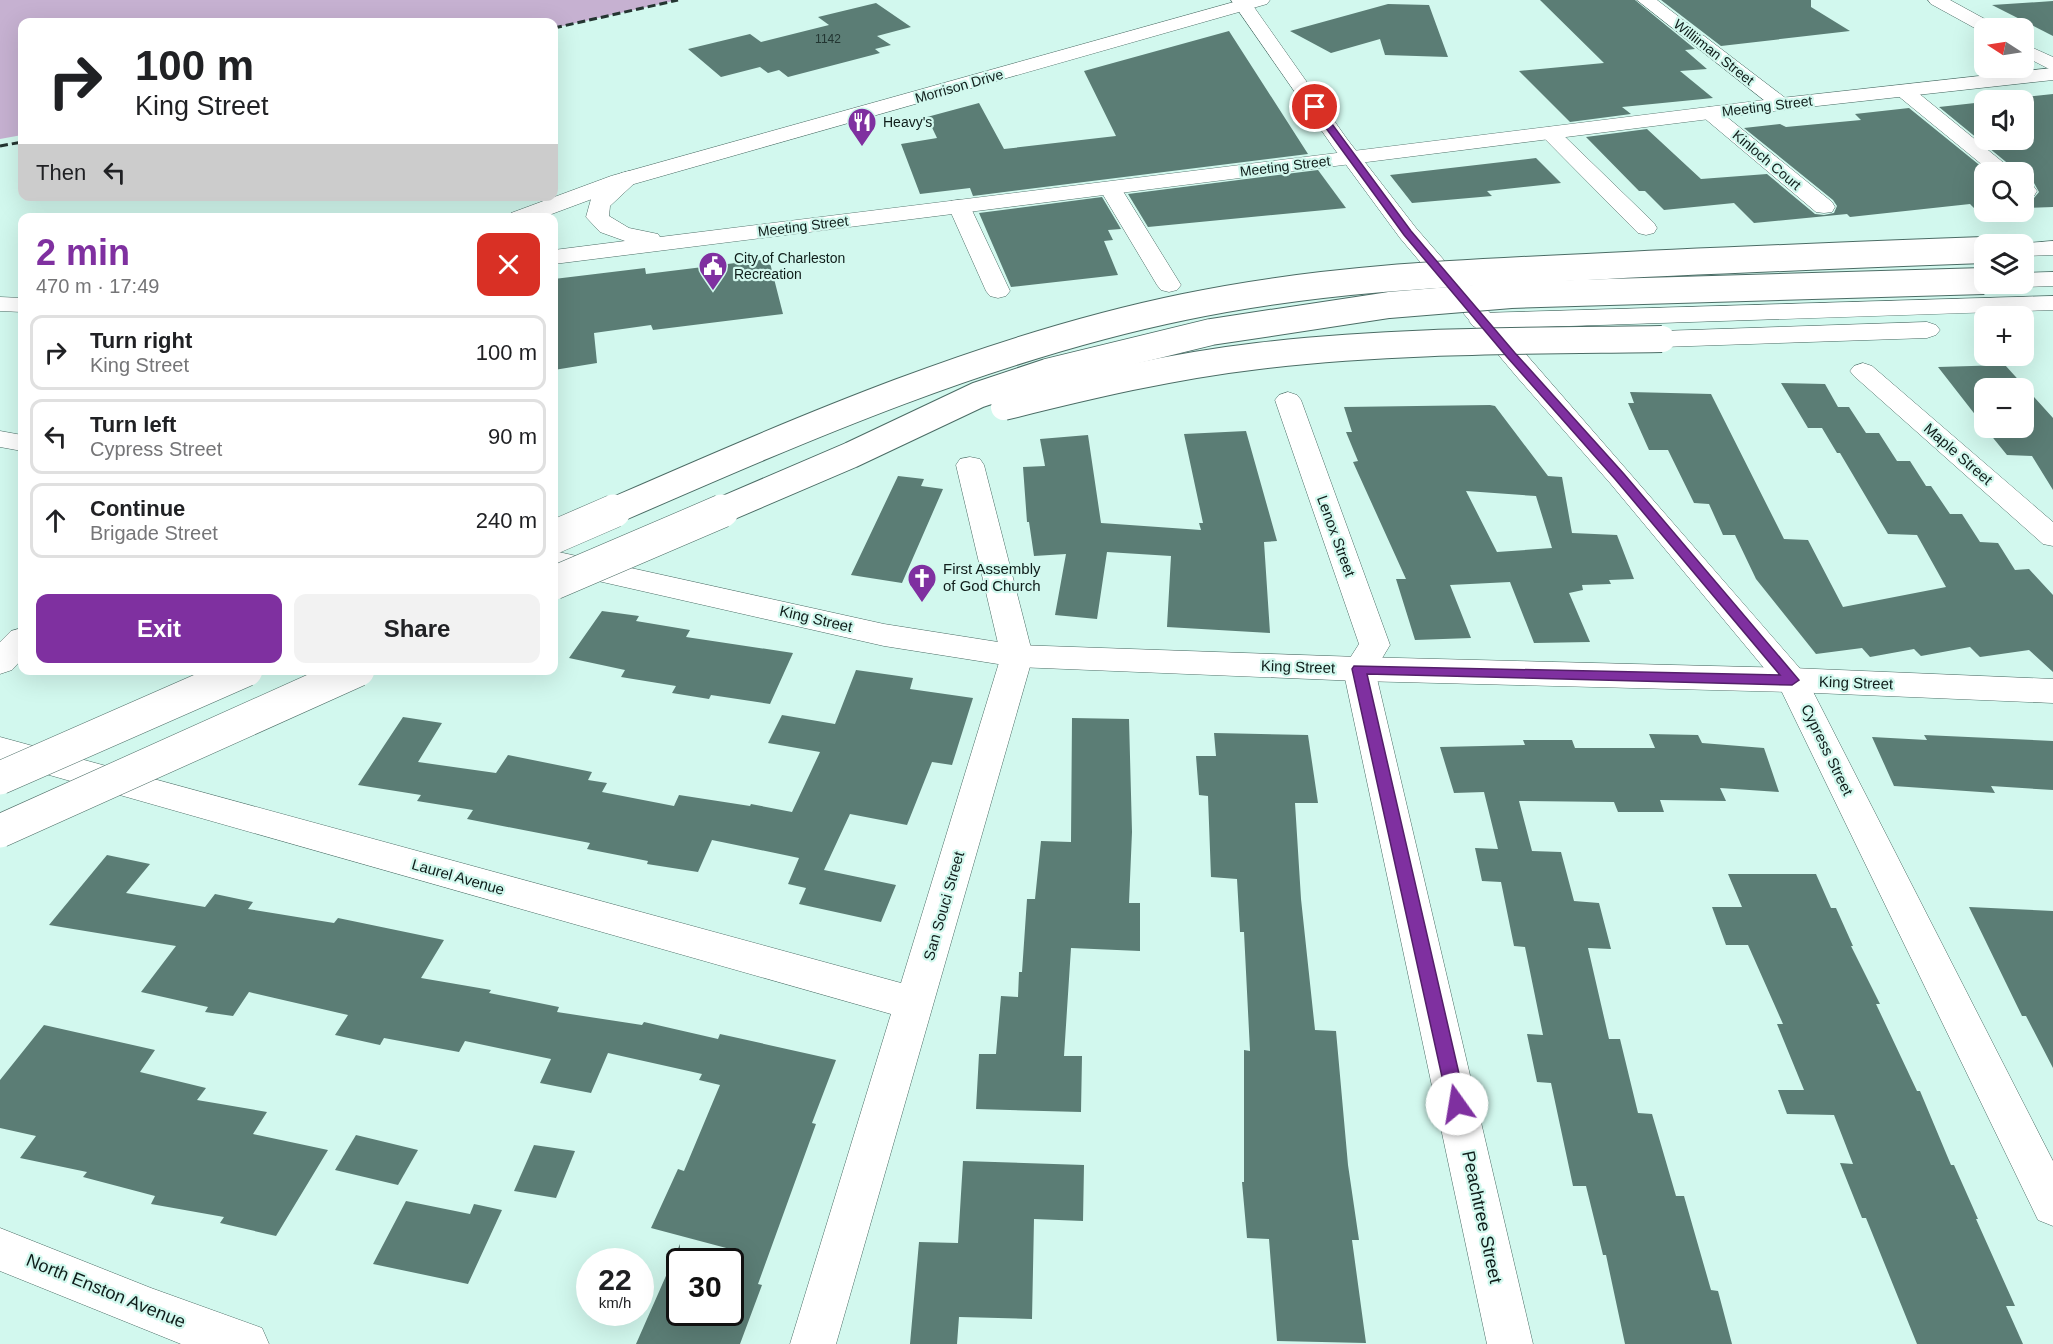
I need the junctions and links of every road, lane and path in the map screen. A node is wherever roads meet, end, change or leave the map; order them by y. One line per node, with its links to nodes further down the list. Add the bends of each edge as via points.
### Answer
1 (1646, 0): 9 (street, Williiman Street)
2 (1937, 0): 4 (street)
3 (1248, 2): 12 (street, Cypress Street); 14 (main road, Morrison Drive)
4 (1974, 20)
5 (2034, 55): 6 (street)
6 (2053, 65)
7 (2053, 74): 8 (main road, Meeting Street)
8 (1904, 91): 9 (main road, Meeting Street); 13 (street)
9 (1781, 104): 10 (main road, Meeting Street)
10 (1710, 113): 11 (main road, Meeting Street); 17 (street, Kinloch Court)
11 (1550, 133): 12 (main road, Meeting Street); 19 (street)
12 (1352, 158): 15 (main road, Meeting Street); 33 (street, Cypress Street)
13 (1991, 162)
14 (629, 178): 18 (main road, Morrison Drive); 20 (main road, via 599,204 597,217 618,232)
15 (1110, 188): 16 (main road, Meeting Street); 28 (street)
16 (959, 206): 20 (main road, Meeting Street); 29 (street)
17 (1824, 207)
18 (533, 213)
19 (1646, 228)
20 (666, 243): 24 (main road, Meeting Street)
21 (2053, 248): 22 (main road)
22 (2034, 249)
23 (1974, 250): 43 (main road, bridge, via 1460,272 1315,285 1215,301 1130,319 996,356 770,441)
24 (558, 256)
25 (2053, 279): 26 (main road)
26 (2034, 280)
27 (1974, 281): 41 (main road, bridge, via 1511,295 1389,305 1210,332 1047,372 978,395)
28 (1169, 285)
29 (998, 291)
30 (2053, 303): 33 (main road)
31 (0, 304): 32 (main road)
32 (18, 305)
33 (1482, 321): 53 (street, Cypress Street)
34 (2053, 325): 35 (main road)
35 (2034, 326)
36 (1974, 328): 41 (main road, bridge, via 1440,344 1260,356 1107,382 993,409)
37 (1863, 371): 44 (street, Maple Street)
38 (1288, 400): 50 (street, Lenox Street, via 1375,645)
39 (0, 439): 40 (main road)
40 (18, 443)
41 (851, 456): 46 (main road, bridge)
42 (970, 465): 48 (street)
43 (558, 535)
44 (2053, 537)
45 (558, 562): 48 (main road, King Street, via 884,635)
46 (558, 581)
47 (18, 643): 49 (main road)
48 (1017, 656): 50 (main road, King Street); 58 (street, San Souci Street)
49 (0, 662)
50 (1359, 669): 53 (main road, King Street); 63 (street, Peachtree Street)
51 (235, 675): 56 (main road, bridge)
52 (347, 675): 57 (main road, bridge)
53 (1792, 680): 54 (main road, King Street); 59 (street, Cypress Street)
54 (2053, 691)
55 (0, 749): 58 (street, Laurel Avenue)
56 (0, 778)
57 (0, 831)
58 (915, 1004): 62 (street, San Souci Street)
59 (2053, 1205)
60 (0, 1249): 61 (street, North Enston Avenue, via 151,1311)
61 (246, 1344)
62 (813, 1344)
63 (1510, 1344)

